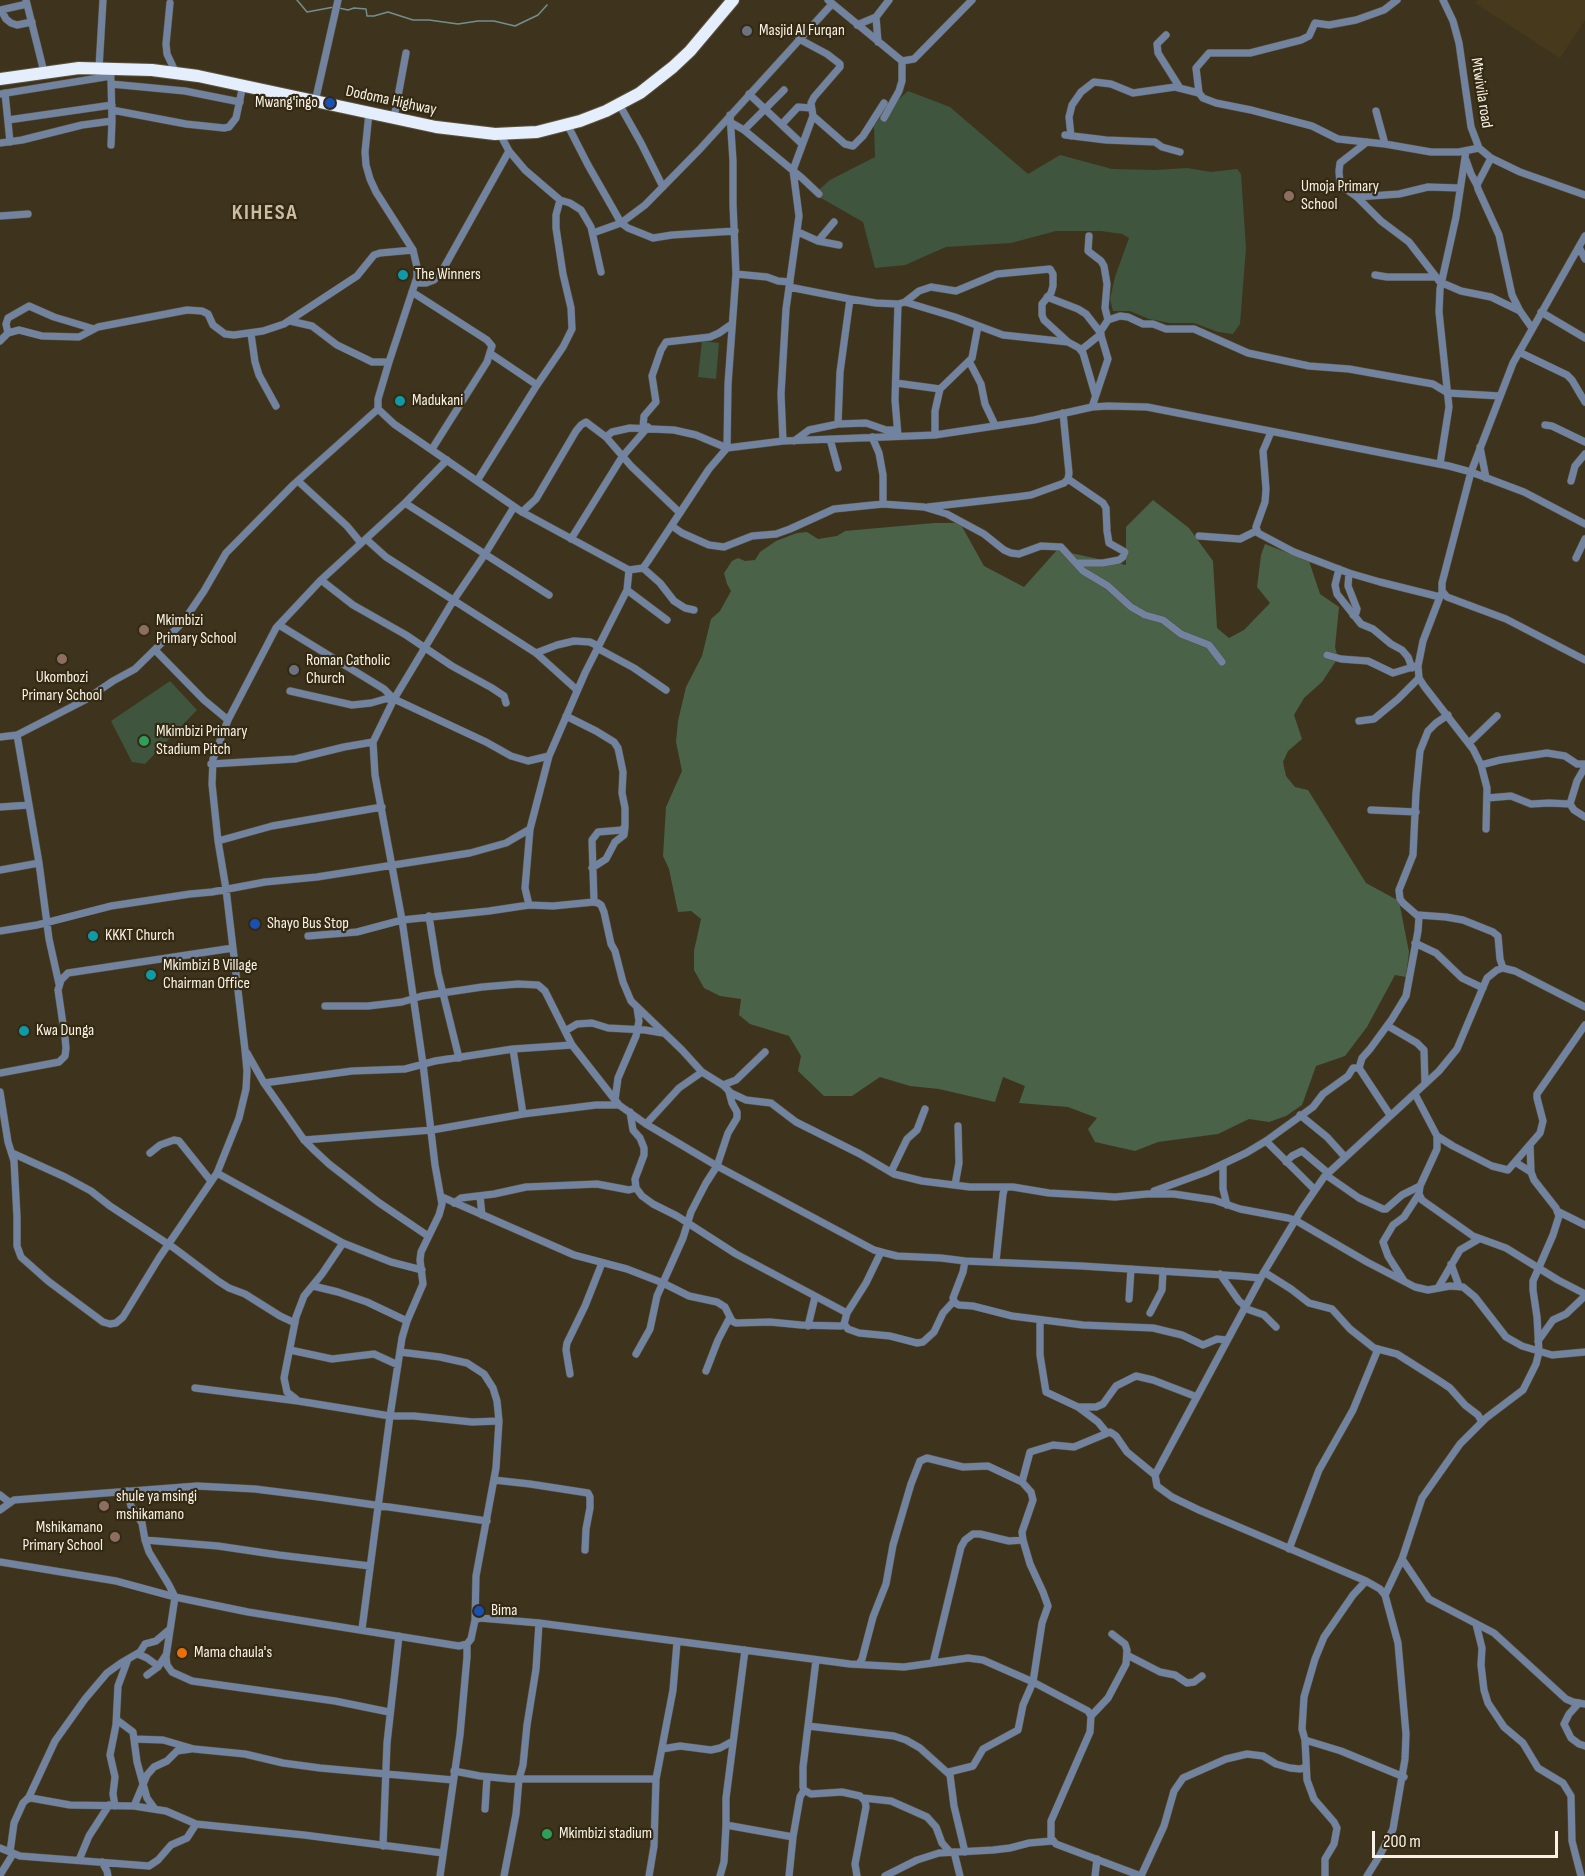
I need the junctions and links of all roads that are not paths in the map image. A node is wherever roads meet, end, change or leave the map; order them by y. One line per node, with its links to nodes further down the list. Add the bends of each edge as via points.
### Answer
1 (103, 0): 22 (street)
2 (338, 0): 31 (street)
3 (733, 0): 33 (highway, Dodoma Highway, via 673,68)
4 (889, 0): 12 (street)
5 (972, 0): 19 (street, via 914,59)
6 (1397, 0): 27 (street, via 1384,10 1356,20 1329,25 1315,23 1309,36 1301,40 1250,53 1209,53 1196,68)
7 (1443, 0): 54 (street, Mtwivila road, via 1459,43 1471,127)
8 (26, 2): 11 (street); 13 (street)
9 (830, 2): 14 (street); 16 (street)
10 (170, 3): 21 (street, via 166,44)
11 (1, 10): 13 (street, via 16,25)
12 (876, 17): 14 (street); 17 (street)
13 (32, 22): 20 (street)
14 (857, 25): 17 (street)
15 (1166, 34): 25 (street, via 1157,49)
16 (799, 39): 29 (street); 37 (street, via 840,64 814,97)
17 (878, 42): 19 (street)
18 (406, 53): 39 (street)
19 (902, 61): 41 (street, via 899,91)
20 (44, 72): 22 (highway, Dodoma Highway, via 79,68); 23 (highway, Dodoma Highway)
21 (176, 73): 22 (highway, Dodoma Highway); 24 (highway, Dodoma Highway)
22 (108, 74): 28 (street); 30 (street); 34 (street)
23 (0, 79)
24 (243, 85): 30 (street); 31 (highway, Dodoma Highway)
25 (1180, 88): 27 (street); 56 (street, via 1133,93 1094,82 1080,92 1072,105 1068,135 1155,142)
26 (784, 90): 35 (street)
27 (1199, 93): 49 (street, via 1216,103 1312,126 1338,139)
28 (3, 94): 42 (street)
29 (749, 94): 35 (street); 40 (street)
30 (240, 102): 34 (street, via 234,123 224,128 186,124)
31 (315, 102): 38 (highway, Dodoma Highway)
32 (884, 103): 37 (street, via 853,146 845,144)
33 (619, 105): 44 (highway, Dodoma Highway); 61 (street)
34 (112, 107): 42 (street); 43 (street)
35 (765, 109): 45 (street); 46 (street)
36 (1376, 111): 52 (street)
37 (812, 112): 45 (street, via 798,107); 51 (street)
38 (369, 113): 39 (highway, Dodoma Highway); 79 (street, via 365,152 370,179)
39 (394, 118): 47 (highway, Dodoma Highway)
40 (730, 118): 46 (street); 61 (street); 71 (street)
41 (884, 118)
42 (8, 120): 48 (street)
43 (112, 121): 48 (street); 53 (street)
44 (567, 124): 47 (highway, Dodoma Highway, via 537,132); 70 (street)
45 (782, 124): 51 (street)
46 (744, 130): 59 (street)
47 (500, 134): 55 (street)
48 (10, 142): 50 (street)
49 (1367, 142): 52 (street); 65 (street, via 1340,165 1339,183)
50 (0, 143)
51 (802, 144): 59 (street)
52 (1385, 144): 57 (street)
53 (111, 145)
54 (1479, 148): 57 (street); 58 (street, Mtwivila road)
55 (509, 151): 66 (street); 85 (street, via 442,271 434,280)
56 (1180, 152)
57 (1466, 153): 60 (street); 62 (street)
58 (1491, 158): 60 (street); 64 (street, Mtwivila road)
59 (793, 170): 63 (street); 72 (street)
60 (1477, 185): 91 (street, via 1499,235 1512,295)
61 (663, 187): 70 (street)
62 (1460, 188): 65 (street, via 1428,187); 84 (street, via 1450,246)
63 (819, 194)
64 (1585, 195)
65 (1357, 198): 84 (street, via 1409,242)
66 (560, 200): 73 (street, via 581,210); 111 (street, via 556,228 572,329)
67 (28, 214): 68 (street)
68 (0, 216)
69 (834, 222): 76 (street)
70 (621, 223): 71 (street, via 653,238); 73 (street)
71 (735, 231): 82 (street)
72 (798, 232): 76 (street); 86 (street)
73 (593, 233): 81 (street)
74 (1089, 236): 93 (street, via 1088,252 1104,266)
75 (1585, 237): 78 (street)
76 (818, 241): 77 (street)
77 (839, 245)
78 (1579, 247): 80 (street); 92 (street)
79 (413, 250): 85 (street); 94 (street, via 374,255 357,276)
80 (1585, 259)
81 (601, 272)
82 (736, 274): 86 (street); 95 (street)
83 (1375, 275): 84 (street)
84 (1438, 279): 91 (street, via 1456,290 1491,297); 113 (street)
85 (415, 282): 87 (street)
86 (790, 284): 89 (street); 131 (street, via 781,394)
87 (412, 292): 107 (street, via 487,340 492,346); 109 (street)
88 (1047, 297): 90 (street, via 1053,286 1053,272 1047,268 997,274 956,291 931,287); 100 (street, via 1086,314); 104 (street, via 1042,304 1042,318)
89 (850, 299): 90 (street); 121 (street)
90 (902, 303): 96 (street); 110 (street)
91 (1520, 311): 97 (street)
92 (1542, 312): 97 (street); 102 (street)
93 (1108, 320): 100 (street); 113 (street, via 1124,316 1163,328 1194,328 1248,354 1433,384)
94 (290, 321): 101 (street); 109 (street, via 312,326 345,350 372,362)
95 (732, 324): 124 (street, via 710,336 666,342 652,376 656,402 645,414); 135 (street)
96 (978, 326): 104 (street, via 1003,335); 108 (street)
97 (1532, 328): 106 (street)
98 (94, 329): 99 (street, via 73,338 19,330); 99 (street, via 29,306 7,320); 101 (street, via 194,310 208,314 217,330 225,334)
99 (8, 333): 103 (street)
100 (1101, 333): 105 (street); 114 (street, via 1107,359)
101 (251, 334): 117 (street, via 255,362)
102 (1585, 338)
103 (0, 341)
104 (1068, 342): 105 (street)
105 (1081, 350): 114 (street)
106 (1519, 352): 115 (street); 116 (street, via 1567,375)
107 (491, 354): 111 (street); 136 (street)
108 (969, 361): 112 (street); 122 (street)
109 (389, 362): 119 (street)
110 (896, 383): 112 (street); 126 (street)
111 (537, 385): 146 (street)
112 (940, 389): 127 (street)
113 (1448, 393): 115 (street); 140 (street, via 1449,414)
114 (1095, 394): 118 (street)
115 (1500, 396): 134 (street)
116 (1585, 402)
117 (276, 406)
118 (1092, 407): 120 (street); 125 (street, via 1146,407)
119 (378, 409): 136 (street); 145 (street)
120 (1063, 413): 122 (street); 144 (street)
121 (838, 424): 126 (street, via 866,423); 132 (street, via 809,430)
122 (995, 425): 127 (street)
123 (1545, 425): 133 (street)
124 (642, 427): 128 (street, via 618,430); 135 (street, via 686,432); 138 (street)
125 (1271, 432): 140 (street); 156 (street, via 1263,450 1266,489)
126 (898, 433): 127 (street); 129 (street)
127 (935, 435)
128 (606, 437): 138 (street); 152 (street, via 588,423 581,425 536,499)
129 (872, 437): 130 (street); 149 (street, via 883,475)
130 (830, 439): 132 (street); 141 (street)
131 (783, 441): 132 (street); 135 (street)
132 (794, 441)
133 (1585, 442)
134 (1480, 447): 142 (street); 143 (street)
135 (727, 448): 153 (street)
136 (432, 449): 139 (street)
137 (1585, 454): 147 (street, via 1575,466)
138 (622, 457): 153 (street); 158 (street)
139 (447, 460): 146 (street); 148 (street)
140 (1440, 464): 142 (street)
141 (838, 468)
142 (1471, 472): 143 (street); 170 (street)
143 (1486, 478): 154 (street, via 1524,492)
144 (1068, 479): 151 (street, via 1031,495); 163 (street, via 1103,503 1109,541 1125,552 1119,560)
145 (298, 481): 160 (street); 179 (street, via 226,553 190,613)
146 (477, 481): 150 (street)
147 (1571, 481)
148 (405, 503): 160 (street); 161 (street)
149 (883, 504): 151 (street); 155 (street, via 834,509 776,534 752,536 724,547 709,545)
150 (514, 507): 152 (street); 161 (street)
151 (924, 507): 163 (street, via 947,514 1011,553 1057,546)
152 (522, 512): 158 (street)
153 (680, 513): 155 (street)
154 (1585, 524)
155 (672, 526): 164 (street)
156 (1256, 531): 157 (street, via 1240,539); 165 (street, via 1294,552)
157 (1199, 536)
158 (571, 539): 166 (street)
159 (1585, 539): 162 (street)
160 (363, 541): 168 (street); 172 (street)
161 (485, 554): 171 (street); 172 (street)
162 (1576, 558)
163 (1076, 563): 183 (street, via 1139,612 1209,645)
164 (643, 568): 166 (street); 173 (street, via 674,601)
165 (1339, 569): 167 (street); 174 (street, via 1335,590)
166 (629, 570): 169 (street)
167 (1349, 573): 170 (street); 174 (street, via 1348,586 1357,609)
168 (321, 580): 176 (street); 178 (street)
169 (627, 590): 175 (street); 177 (street)
170 (1441, 594): 182 (street, via 1506,619); 184 (street)
171 (549, 595)
172 (453, 601): 178 (street); 180 (street)
173 (694, 610)
174 (1353, 615): 184 (street, via 1402,650)
175 (667, 620)
176 (279, 625): 189 (street); 194 (street)
177 (598, 647): 180 (street, via 574,641); 186 (street); 187 (street)
178 (425, 649): 189 (street); 190 (street, via 492,688 504,696)
179 (155, 650): 194 (street); 196 (street, via 135,669 85,700)
180 (536, 653): 186 (street)
181 (1327, 655): 184 (street, via 1368,661 1393,672)
182 (1585, 660)
183 (1222, 662)
184 (1415, 667): 185 (street)
185 (1419, 678): 191 (street); 195 (street, via 1377,717)
186 (577, 690): 192 (street)
187 (666, 690)
188 (290, 691): 189 (street, via 352,705)
189 (394, 699): 198 (street); 200 (street, via 511,756 528,761)
190 (506, 703)
191 (1448, 715): 199 (street); 210 (street, via 1428,731 1421,745)
192 (566, 716): 200 (street); 212 (street, via 607,737 618,748)
193 (1497, 716): 199 (street)
194 (228, 720): 201 (street)
195 (1359, 722)
196 (17, 735): 197 (street); 206 (street)
197 (0, 737)
198 (373, 742): 201 (street, via 295,759); 208 (street)
199 (1469, 743): 202 (street)
200 (549, 756): 213 (street)
201 (211, 764): 215 (street)
202 (1481, 765): 203 (street, via 1547,753); 204 (street)
203 (1585, 765): 205 (street)
204 (1487, 798): 205 (street, via 1511,796 1531,804); 214 (street)
205 (1570, 804): 211 (street)
206 (29, 805): 207 (street); 216 (street)
207 (0, 807)
208 (382, 807): 215 (street, via 272,826); 217 (street)
209 (1371, 810): 210 (street)
210 (1416, 812): 223 (street, via 1413,855 1399,890 1403,903)
211 (1585, 817)
212 (625, 827): 218 (street, via 624,835 606,859); 218 (street, via 594,834)
213 (530, 829): 217 (street, via 499,846); 222 (street, via 525,888)
214 (1486, 829)
215 (218, 841): 220 (street)
216 (39, 863): 219 (street); 226 (street)
217 (391, 866): 220 (street); 225 (street)
218 (592, 868): 221 (street)
219 (0, 870)
220 (226, 889): 226 (street, via 111,906); 230 (street)
221 (594, 902): 222 (street); 238 (street, via 604,912 623,982)
222 (529, 905): 224 (street)
223 (1418, 915): 229 (street); 231 (street, via 1455,918 1493,932)
224 (429, 916): 225 (street); 234 (street)
225 (402, 920): 228 (street, via 357,932); 235 (street)
226 (47, 921): 227 (street); 232 (street)
227 (0, 930)
228 (308, 936)
229 (1415, 943): 233 (street, via 1436,953 1462,978); 240 (street, via 1406,996)
230 (233, 948): 232 (street, via 79,970 68,973); 246 (street)
231 (1503, 968): 233 (street, via 1487,978); 237 (street)
232 (59, 984): 252 (street, via 65,1056 52,1064)
233 (1483, 988): 254 (street, via 1457,1049)
234 (442, 993): 235 (street); 242 (street, via 538,985); 248 (street)
235 (413, 1000): 236 (street); 249 (street)
236 (325, 1006)
237 (1585, 1007)
238 (637, 1008): 241 (street); 243 (street)
239 (1585, 1025): 271 (street, via 1538,1094 1542,1129)
240 (1388, 1026): 250 (street, via 1362,1058); 254 (street, via 1424,1050)
241 (638, 1029): 242 (street, via 586,1023); 243 (street); 259 (street, via 618,1078)
242 (565, 1031): 244 (street)
243 (663, 1033): 251 (street)
244 (572, 1045): 245 (street); 259 (street)
245 (513, 1049): 248 (street); 262 (street)
246 (245, 1050): 253 (street); 281 (street, via 246,1089 241,1112)
247 (765, 1052): 255 (street, via 736,1080)
248 (459, 1058): 249 (street)
249 (423, 1064): 253 (street); 267 (street)
250 (1359, 1068): 263 (street, via 1353,1068); 264 (street)
251 (702, 1072): 255 (street); 265 (street, via 679,1088)
252 (0, 1073)
253 (264, 1083): 269 (street)
254 (1425, 1084): 258 (street)
255 (723, 1085): 257 (street)
256 (0, 1092): 273 (street)
257 (729, 1092): 278 (street, via 737,1118); 279 (street, via 746,1100 771,1104 795,1122)
258 (1415, 1094): 264 (street); 268 (street)
259 (617, 1102): 261 (street); 262 (street)
260 (925, 1109): 279 (street)
261 (630, 1113): 265 (street); 286 (street, via 633,1130 645,1151 636,1174)
262 (523, 1114): 267 (street)
263 (1300, 1115): 270 (street); 274 (street)
264 (1390, 1115): 274 (street)
265 (646, 1124): 278 (street)
266 (958, 1126): 284 (street)
267 (432, 1130): 269 (street); 291 (street)
268 (1437, 1136): 276 (street, via 1502,1170 1508,1170); 288 (street, via 1437,1149)
269 (304, 1140): 299 (street, via 378,1202)
270 (1266, 1142): 275 (street); 277 (street)
271 (1530, 1145): 276 (street); 280 (street)
272 (150, 1152): 283 (street, via 178,1141)
273 (12, 1153): 302 (street, via 86,1188); 302 (street, via 17,1246 21,1257 103,1322 113,1324 120,1320)
274 (1345, 1157): 282 (street)
275 (1286, 1162): 282 (street, via 1302,1151); 287 (street)
276 (1515, 1162): 280 (street)
277 (1222, 1164): 289 (street); 293 (street)
278 (717, 1166): 297 (street); 303 (street)
279 (891, 1172): 284 (street)
280 (1532, 1172): 294 (street, via 1536,1184)
281 (217, 1173): 283 (street); 301 (street)
282 (1327, 1174): 287 (street); 288 (street, via 1359,1198 1383,1209 1402,1195)
283 (211, 1181): 302 (street)
284 (955, 1185): 285 (street)
285 (1005, 1187): 289 (street, via 1115,1197); 305 (street)
286 (636, 1188): 290 (street, via 597,1184 526,1187); 297 (street, via 647,1201)
287 (1315, 1190): 296 (street)
288 (1419, 1190): 300 (street, via 1425,1203); 314 (street, via 1404,1217 1393,1225 1383,1242)
289 (1147, 1194): 293 (street, via 1174,1194)
290 (480, 1196): 292 (street); 295 (street)
291 (442, 1197): 292 (street); 299 (street, via 441,1210)
292 (454, 1203): 295 (street)
293 (1227, 1205): 296 (street)
294 (1558, 1212): 298 (street); 308 (street, via 1556,1228)
295 (482, 1215): 306 (street)
296 (1295, 1220): 313 (street); 314 (street)
297 (687, 1222): 315 (street); 320 (street)
298 (1585, 1225)
299 (428, 1236): 310 (street, via 421,1252)
300 (1479, 1239): 307 (street, via 1460,1250); 308 (street, via 1506,1248)
301 (343, 1243): 310 (street); 316 (street)
302 (168, 1244): 329 (street, via 203,1272)
303 (881, 1252): 304 (street); 324 (street)
304 (965, 1261): 305 (street); 322 (street)
305 (996, 1261): 309 (street)
306 (602, 1263): 315 (street); 343 (street, via 567,1343)
307 (1451, 1264): 317 (street); 318 (street)
308 (1538, 1267): 319 (street); 334 (street, via 1533,1290)
309 (1131, 1269): 311 (street); 321 (street)
310 (422, 1270): 328 (street, via 423,1284)
311 (1163, 1271): 312 (street); 325 (street, via 1162,1290)
312 (1220, 1274): 313 (street); 323 (street)
313 (1262, 1275): 323 (street); 335 (street, via 1309,1303 1332,1309 1356,1334)
314 (1405, 1282): 318 (street, via 1421,1289)
315 (663, 1283): 326 (street, via 689,1296 713,1300 729,1311); 340 (street, via 650,1329)
316 (313, 1286): 328 (street, via 367,1302); 329 (street, via 303,1298)
317 (1459, 1286): 318 (street); 338 (street, via 1474,1297 1506,1337)
318 (1438, 1288)
319 (1585, 1295): 334 (street, via 1566,1314 1553,1320)
320 (815, 1297): 324 (street); 331 (street)
321 (1129, 1299)
322 (954, 1301): 327 (street); 330 (street, via 934,1332 917,1343 859,1333)
323 (1245, 1307): 332 (street, via 1264,1315); 333 (street)
324 (848, 1312): 330 (street)
325 (1150, 1313)
326 (730, 1317): 331 (street, via 736,1323); 342 (street)
327 (1040, 1320): 333 (street, via 1153,1328 1203,1345 1217,1339); 347 (street, via 1046,1392)
328 (407, 1321): 337 (street)
329 (295, 1323): 336 (street)
330 (844, 1324): 331 (street)
331 (808, 1326)
332 (1276, 1327)
333 (1227, 1340): 345 (street)
334 (1538, 1341): 338 (street)
335 (1378, 1349): 350 (street, via 1397,1354 1450,1388); 363 (street, via 1353,1410 1319,1470)
336 (290, 1350): 341 (street, via 332,1359 374,1354); 346 (street, via 285,1387)
337 (400, 1352): 341 (street); 349 (street, via 455,1360 477,1369 493,1388)
338 (1539, 1352): 339 (street); 350 (street, via 1523,1390)
339 (1585, 1352)
340 (636, 1354)
341 (398, 1365): 348 (street)
342 (706, 1371)
343 (570, 1374)
344 (195, 1388): 346 (street)
345 (1197, 1397): 347 (street, via 1136,1376 1116,1386 1103,1404); 352 (street)
346 (298, 1401): 348 (street)
347 (1078, 1407): 351 (street)
348 (390, 1416): 349 (street); 358 (street)
349 (499, 1421): 353 (street)
350 (1482, 1422): 365 (street, via 1460,1444 1422,1498)
351 (1107, 1433): 352 (street, via 1112,1432 1127,1452); 354 (street, via 1074,1447 1053,1445 1033,1450 1028,1455)
352 (1155, 1475): 363 (street, via 1157,1486 1172,1497)
353 (494, 1480): 360 (street); 364 (street, via 588,1493)
354 (1022, 1482): 362 (street, via 1033,1496); 389 (street, via 988,1466 963,1467 927,1458 920,1461)
355 (127, 1491): 357 (street); 358 (street, via 207,1486); 361 (street, via 142,1523)
356 (0, 1495): 357 (street)
357 (9, 1502): 359 (street)
358 (379, 1505): 360 (street); 367 (street)
359 (0, 1510)
360 (487, 1521): 373 (street, via 476,1576)
361 (145, 1540): 367 (street); 368 (street)
362 (1023, 1540): 388 (street, via 973,1534 965,1540); 393 (street, via 1048,1606)
363 (1289, 1549): 369 (street)
364 (585, 1550)
365 (1402, 1559): 371 (street); 375 (street, via 1427,1596)
366 (0, 1562): 370 (street, via 116,1581)
367 (370, 1566): 377 (street)
368 (164, 1575): 370 (street); 372 (street)
369 (1366, 1581): 371 (street); 400 (street, via 1319,1646 1304,1697)
370 (158, 1593): 372 (street)
371 (1385, 1595): 410 (street, via 1400,1660 1406,1734)
372 (175, 1597): 376 (street); 377 (street)
373 (475, 1620): 374 (street); 381 (street)
374 (539, 1623): 380 (street); 411 (street)
375 (1476, 1624): 394 (street, via 1506,1643 1566,1699); 449 (street, via 1488,1703 1504,1727 1524,1743 1538,1768 1563,1783 1571,1796 1572,1841)
376 (170, 1629): 383 (street, via 156,1641 145,1644); 384 (street)
377 (362, 1629): 379 (street)
378 (1112, 1634): 385 (street, via 1125,1644)
379 (399, 1636): 381 (street); 395 (street)
380 (677, 1642): 382 (street); 404 (street)
381 (467, 1644): 406 (street)
382 (745, 1650): 387 (street); 401 (street)
383 (138, 1654): 386 (street); 390 (street)
384 (166, 1655): 390 (street); 395 (street, via 172,1672 192,1682)
385 (1127, 1655): 392 (street, via 1160,1672 1175,1674 1187,1683); 396 (street, via 1108,1698)
386 (128, 1659): 397 (street, via 118,1686); 417 (street, via 107,1673 85,1699 56,1741)
387 (816, 1660): 389 (street); 398 (street)
388 (933, 1663): 389 (street, via 904,1667); 393 (street, via 975,1658)
389 (859, 1664)
390 (158, 1666): 391 (street)
391 (147, 1675)
392 (1202, 1676)
393 (1033, 1682): 396 (street, via 1083,1707); 407 (street, via 1018,1730 983,1749 973,1766)
394 (1582, 1704): 402 (street, via 1564,1724 1571,1738)
395 (389, 1712): 408 (street)
396 (1091, 1716): 425 (street, via 1090,1732 1051,1821)
397 (117, 1720): 399 (street, via 133,1732); 418 (street, via 110,1755 115,1777)
398 (808, 1726): 407 (street, via 906,1740); 415 (street)
399 (134, 1739): 403 (street, via 164,1740); 414 (street)
400 (1305, 1740): 405 (street); 410 (street)
401 (733, 1741): 404 (street, via 711,1750 680,1746); 423 (street)
402 (1585, 1746)
403 (194, 1749): 408 (street); 414 (street, via 174,1752 154,1767)
404 (662, 1749): 412 (street)
405 (1306, 1767): 446 (street, via 1290,1768 1263,1756 1247,1754 1183,1778 1174,1791 1164,1826); 447 (street, via 1310,1792 1337,1828 1325,1860)
406 (454, 1771): 409 (street); 413 (street)
407 (949, 1772): 429 (street)
408 (386, 1773): 413 (street); 426 (street)
409 (487, 1777): 411 (street); 421 (street)
410 (1404, 1777): 448 (street, via 1393,1829)
411 (519, 1779): 412 (street); 438 (street)
412 (656, 1779): 439 (street)
413 (453, 1780): 431 (street)
414 (144, 1782): 419 (street); 420 (street, via 148,1800)
415 (804, 1790): 416 (street, via 811,1794 842,1792); 424 (street)
416 (863, 1798): 428 (street, via 891,1801 927,1817); 442 (street, via 866,1807 855,1864)
417 (28, 1799): 418 (street); 430 (street, via 14,1823)
418 (112, 1805): 419 (street); 433 (street, via 89,1836)
419 (134, 1806): 420 (street)
420 (155, 1809): 422 (street)
421 (484, 1809)
422 (196, 1824): 426 (street); 434 (street, via 187,1838 171,1845 151,1865)
423 (726, 1825): 424 (street); 440 (street)
424 (793, 1837): 441 (street)
425 (1052, 1841): 429 (street); 432 (street)
426 (383, 1846): 431 (street)
427 (0, 1848): 430 (street)
428 (952, 1852): 429 (street); 443 (street, via 926,1857); 444 (street)
429 (965, 1852)
430 (11, 1853): 433 (street); 435 (street)
431 (443, 1853): 437 (street)
432 (1097, 1859): 445 (street); 446 (street)
433 (79, 1860): 434 (street)
434 (102, 1862): 436 (street)
435 (0, 1875)
436 (108, 1876)
437 (440, 1876)
438 (504, 1876)
439 (650, 1876)
440 (720, 1876)
441 (789, 1876)
442 (857, 1876)
443 (885, 1876)
444 (960, 1876)
445 (1095, 1876)
446 (1141, 1876)
447 (1325, 1876)
448 (1367, 1876)
449 (1581, 1876)

